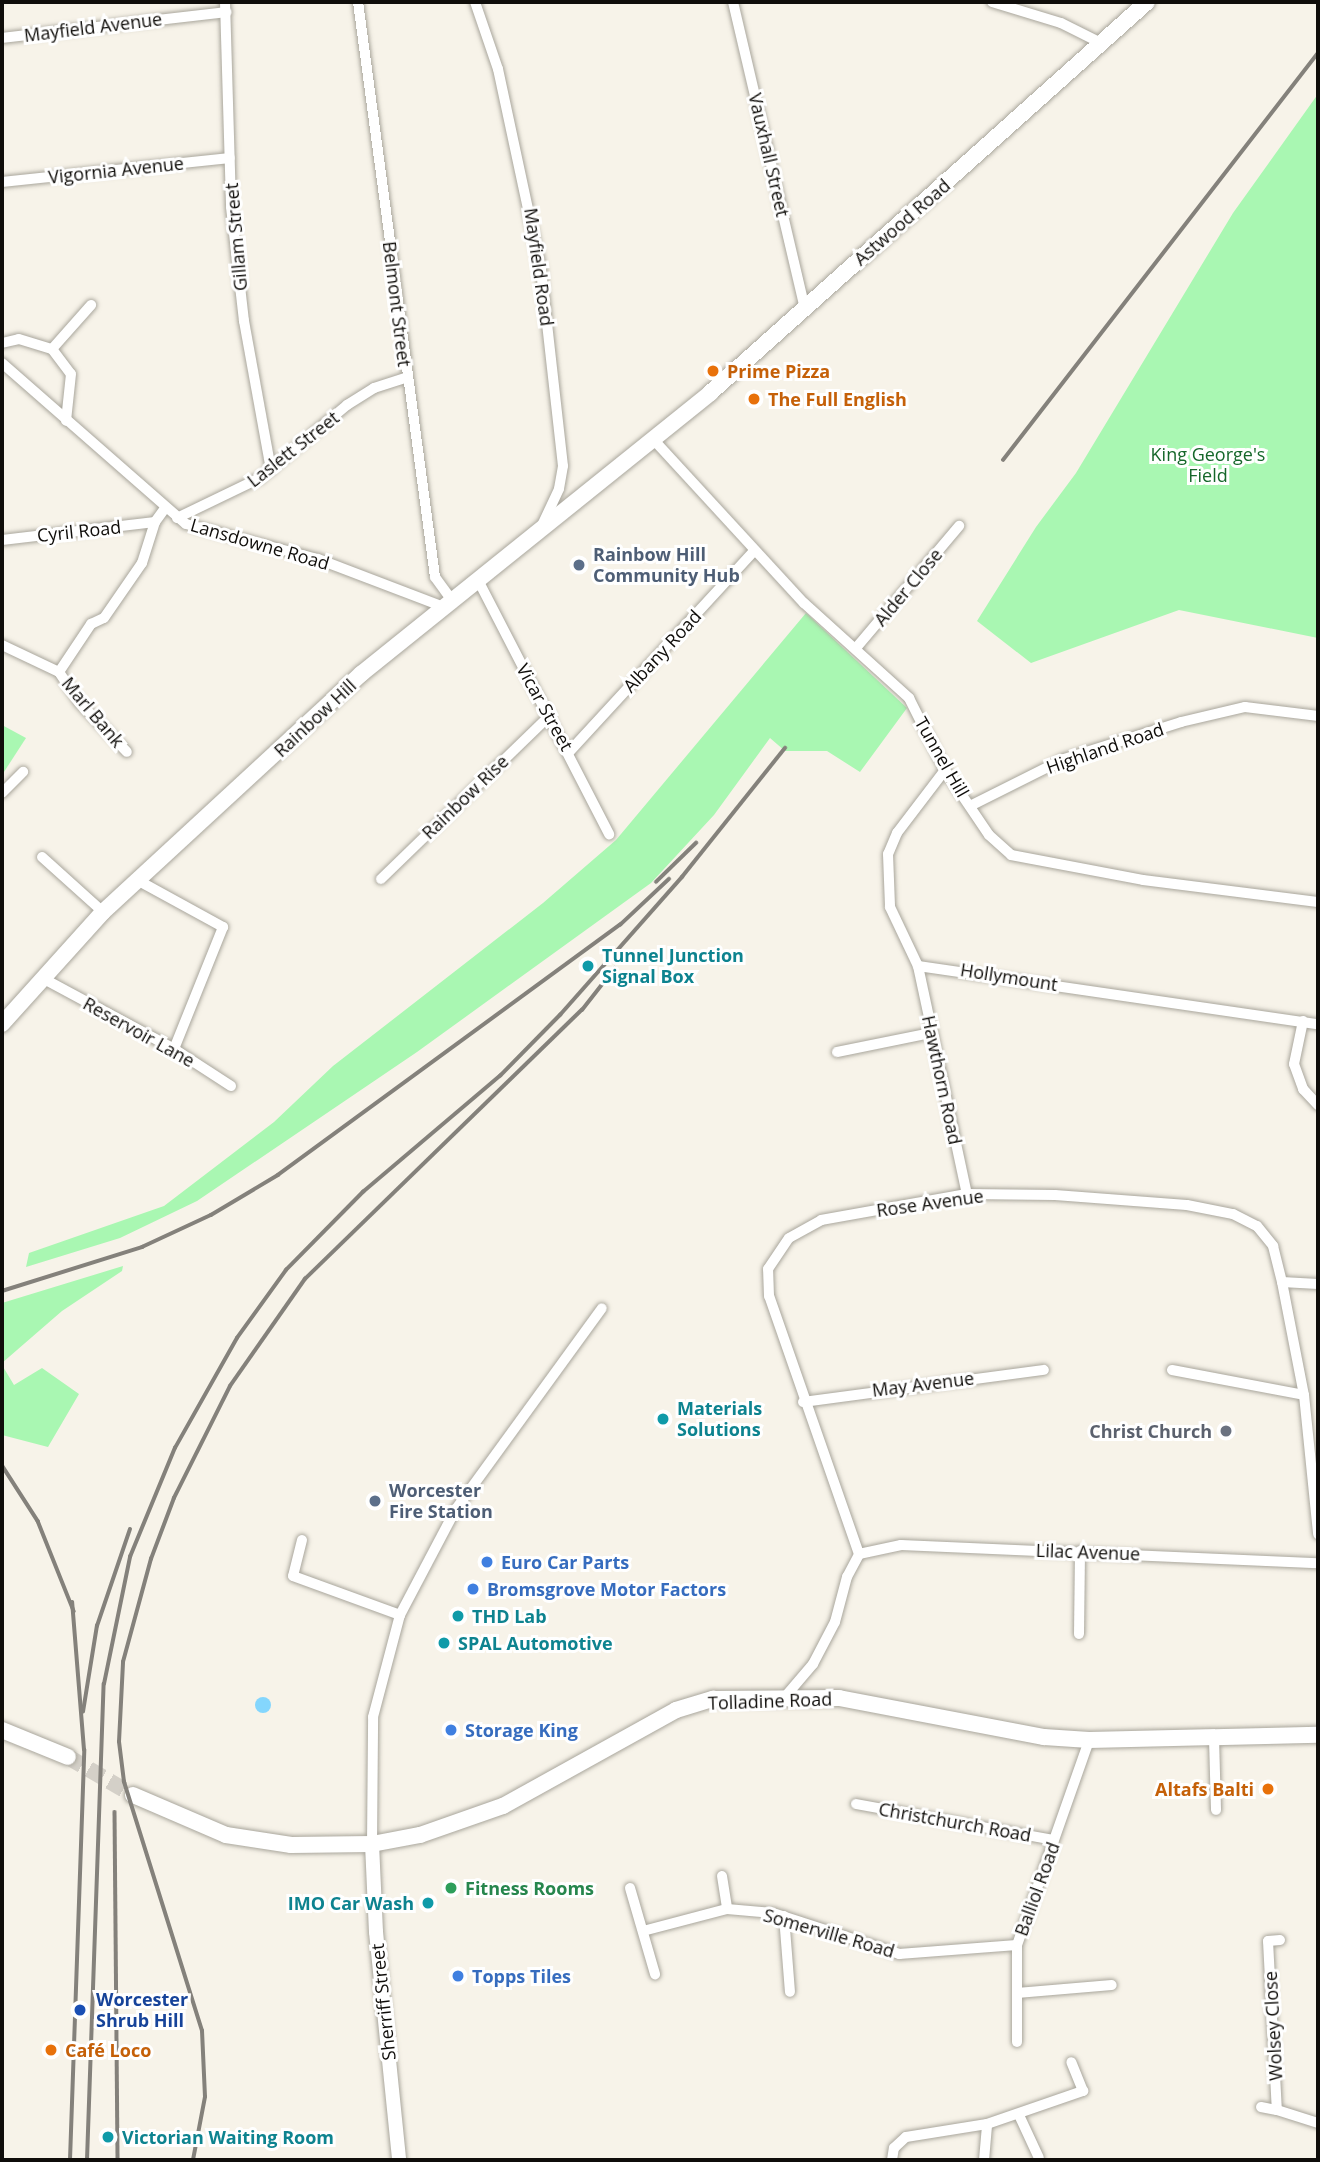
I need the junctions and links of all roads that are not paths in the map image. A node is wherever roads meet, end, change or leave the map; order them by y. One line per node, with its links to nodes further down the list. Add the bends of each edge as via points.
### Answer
1 (358, 2): 16 (street, Belmont Street)
2 (475, 2): 24 (street, Mayfield Road, via 498,69 527,192 552,358 563,478)
3 (733, 2): 12 (street, Vauxhall Street)
4 (992, 2): 8 (street, via 1054,20)
5 (1147, 2): 8 (main road, Astwood Road)
6 (225, 7): 7 (street, Mayfield Avenue); 9 (street, Gillam Street)
7 (2, 38)
8 (1103, 44): 12 (main road, Astwood Road)
9 (230, 158): 10 (street, Vigornia Avenue); 19 (street, Gillam Street, via 244,321)
10 (2, 182)
11 (91, 305): 14 (street)
12 (805, 308): 18 (main road, Astwood Road)
13 (2, 343): 14 (street, via 19,339)
14 (52, 349): 17 (street, via 71,374)
15 (2, 363): 17 (street, Lansdowne Road)
16 (407, 377): 19 (street, Laslett Street, via 374,388 348,405); 28 (street, Belmont Street, via 435,577)
17 (66, 421): 20 (street, Lansdowne Road)
18 (653, 439): 24 (main road, Rainbow Hill); 26 (street, Tunnel Hill)
19 (271, 470): 21 (street, Laslett Street, via 237,492)
20 (165, 508): 21 (street, Lansdowne Road); 22 (street)
21 (177, 518): 28 (street, Lansdowne Road, via 202,530 318,559)
22 (155, 522): 25 (street, Cyril Road); 31 (street, via 142,563 104,618 91,624)
23 (959, 526): 30 (street, Alder Close)
24 (538, 533): 27 (main road, Rainbow Hill)
25 (2, 540)
26 (754, 551): 30 (street, Tunnel Hill); 34 (street, Albany Road)
27 (479, 582): 28 (main road, Rainbow Hill); 32 (street, Vicar Street)
28 (448, 604): 43 (main road, Rainbow Hill, via 361,674)
29 (2, 645): 31 (street)
30 (856, 648): 36 (street, Tunnel Hill, via 909,698)
31 (59, 672): 35 (street, Marl Bank, via 79,702)
32 (550, 715): 34 (street, Vicar Street); 42 (street, Rainbow Rise)
33 (1318, 716): 39 (street, Highland Road, via 1245,707 1064,759)
34 (570, 751): 40 (street, Vicar Street)
35 (127, 752)
36 (945, 771): 39 (street, Tunnel Hill); 46 (street, via 897,833 888,853 890,907)
37 (23, 772): 38 (street)
38 (2, 793)
39 (970, 806): 44 (street, Tunnel Hill, via 989,835 1011,855 1143,880)
40 (609, 834)
41 (42, 857): 45 (street)
42 (381, 879)
43 (139, 881): 45 (main road, Rainbow Hill); 52 (street, via 223,928)
44 (1318, 902)
45 (103, 912): 47 (main road, Rainbow Hill)
46 (918, 966): 48 (street, Hollymount); 51 (street, Hawthorn Road)
47 (46, 980): 49 (main road, Rainbow Hill); 52 (street, Reservoir Lane)
48 (1303, 1021): 50 (street, Hollymount); 55 (street, via 1294,1064 1303,1090)
49 (2, 1024)
50 (1318, 1024)
51 (930, 1033): 53 (street); 56 (street, Hawthorn Road)
52 (174, 1049): 54 (street, Reservoir Lane)
53 (837, 1052)
54 (231, 1086)
55 (1318, 1105)
56 (967, 1194): 57 (street, Rose Avenue, via 1055,1195 1233,1214 1257,1226 1273,1246); 63 (street, Rose Avenue, via 821,1220 789,1238 768,1269 769,1296)
57 (1282, 1282): 58 (street); 62 (street, Rose Avenue)
58 (1318, 1284)
59 (603, 1308): 69 (street, via 456,1509)
60 (1044, 1370): 63 (street, May Avenue)
61 (1172, 1370): 62 (street)
62 (1304, 1395): 64 (street, Rose Avenue)
63 (803, 1402): 67 (street, Rose Avenue)
64 (1318, 1534)
65 (302, 1540): 69 (street, via 293,1576)
66 (1080, 1550): 67 (street, Lilac Avenue, via 901,1545); 68 (street, Lilac Avenue); 70 (street)
67 (859, 1554): 71 (street, via 847,1577 835,1622 813,1664)
68 (1318, 1563)
69 (400, 1615): 81 (street, via 373,1717)
70 (1079, 1634)
71 (784, 1698): 75 (main road, Tolladine Road, via 839,1698 1044,1737); 81 (main road, Tolladine Road, via 713,1699 676,1710 503,1807 420,1835)
72 (2, 1730): 76 (main road)
73 (1318, 1735): 74 (main road, Tolladine Road)
74 (1214, 1738): 75 (main road, Tolladine Road); 79 (street)
75 (1089, 1740): 80 (street, Balliol Road)
76 (68, 1757)
77 (133, 1795): 81 (main road, Tolladine Road, via 226,1835 291,1845)
78 (856, 1804): 80 (street, Christchurch Road)
79 (1216, 1810)
80 (1054, 1840): 88 (street, Balliol Road)
81 (372, 1844): 101 (street, Sherriff Street, via 376,1932)
82 (722, 1876): 84 (street)
83 (630, 1888): 86 (street)
84 (727, 1909): 85 (street, Somerville Road); 86 (street, Somerville Road)
85 (784, 1916): 88 (street, Somerville Road, via 899,1954); 91 (street)
86 (643, 1931): 89 (street)
87 (1280, 1940): 96 (street, Wolsey Close, via 1262,1941)
88 (1017, 1945): 92 (street, Balliol Road)
89 (655, 1974)
90 (1112, 1985): 92 (street)
91 (790, 1992)
92 (1017, 1993): 93 (street, Balliol Road)
93 (1017, 2042)
94 (1071, 2062): 97 (street, via 1083,2091)
95 (1261, 2107): 96 (street, Wolsey Close)
96 (1277, 2110): 98 (street, Wolsey Close)
97 (1019, 2115): 99 (street); 100 (street)
98 (1318, 2123)
99 (987, 2124): 102 (street, via 905,2137 894,2148); 103 (street)
100 (1038, 2159): 104 (street)
101 (400, 2160)
102 (892, 2160)
103 (984, 2160)
104 (1052, 2160)

